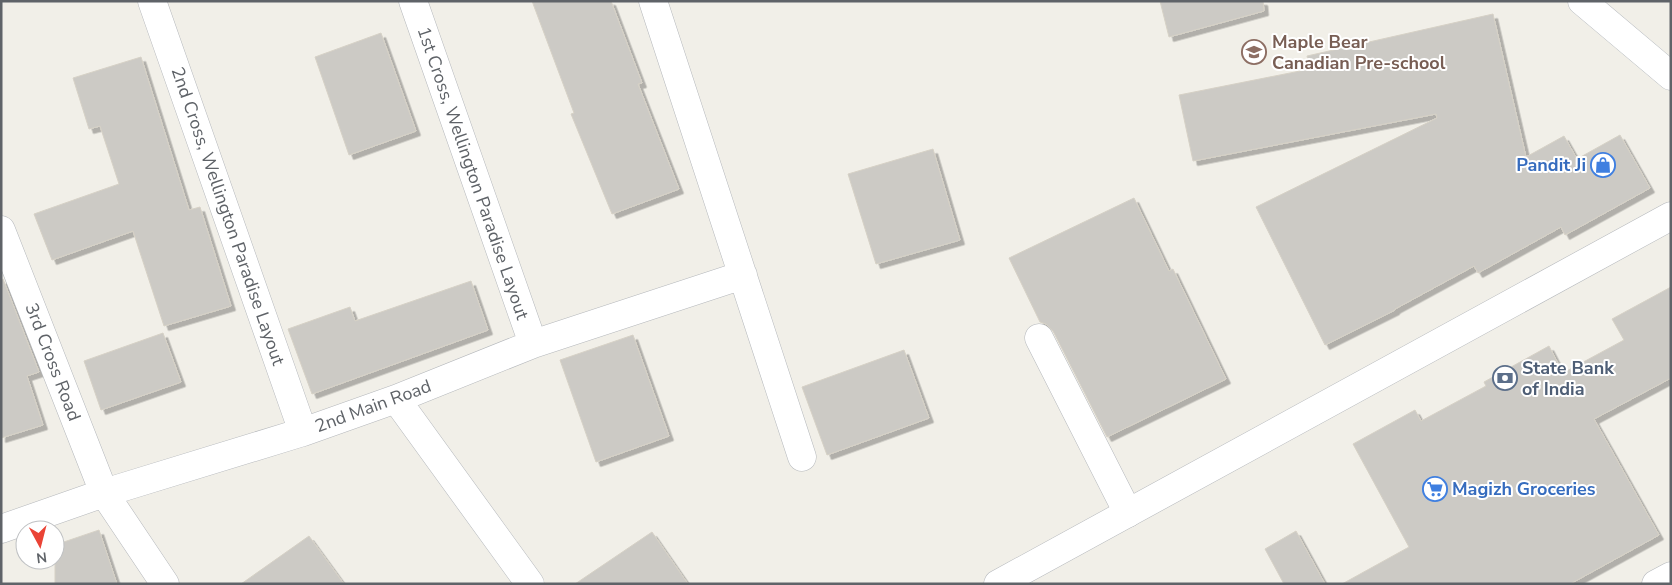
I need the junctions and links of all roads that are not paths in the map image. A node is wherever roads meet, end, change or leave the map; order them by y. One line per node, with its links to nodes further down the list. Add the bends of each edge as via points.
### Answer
1 (152, 1): 12 (street, 2nd Cross, Wellington Paradise Layout)
2 (413, 1): 10 (street, 1st Cross, Wellington Paradise Layout)
3 (653, 1): 8 (street)
4 (1583, 2): 5 (street)
5 (1671, 76)
6 (1671, 216): 15 (street)
7 (1, 230): 14 (street, 3rd Cross Road)
8 (743, 275): 10 (street, 2nd Main Road); 13 (street)
9 (1039, 338): 15 (street)
10 (533, 344): 11 (street, 2nd Main Road)
11 (396, 399): 12 (street, 2nd Main Road); 19 (street)
12 (303, 432): 14 (street, 2nd Main Road)
13 (802, 457)
14 (104, 493): 16 (street, 2nd Main Road); 18 (street, 3rd Cross Road)
15 (1128, 513): 20 (street)
16 (1, 529)
17 (1671, 576): 21 (street)
18 (166, 584)
19 (530, 584)
20 (998, 584)
21 (1656, 584)

